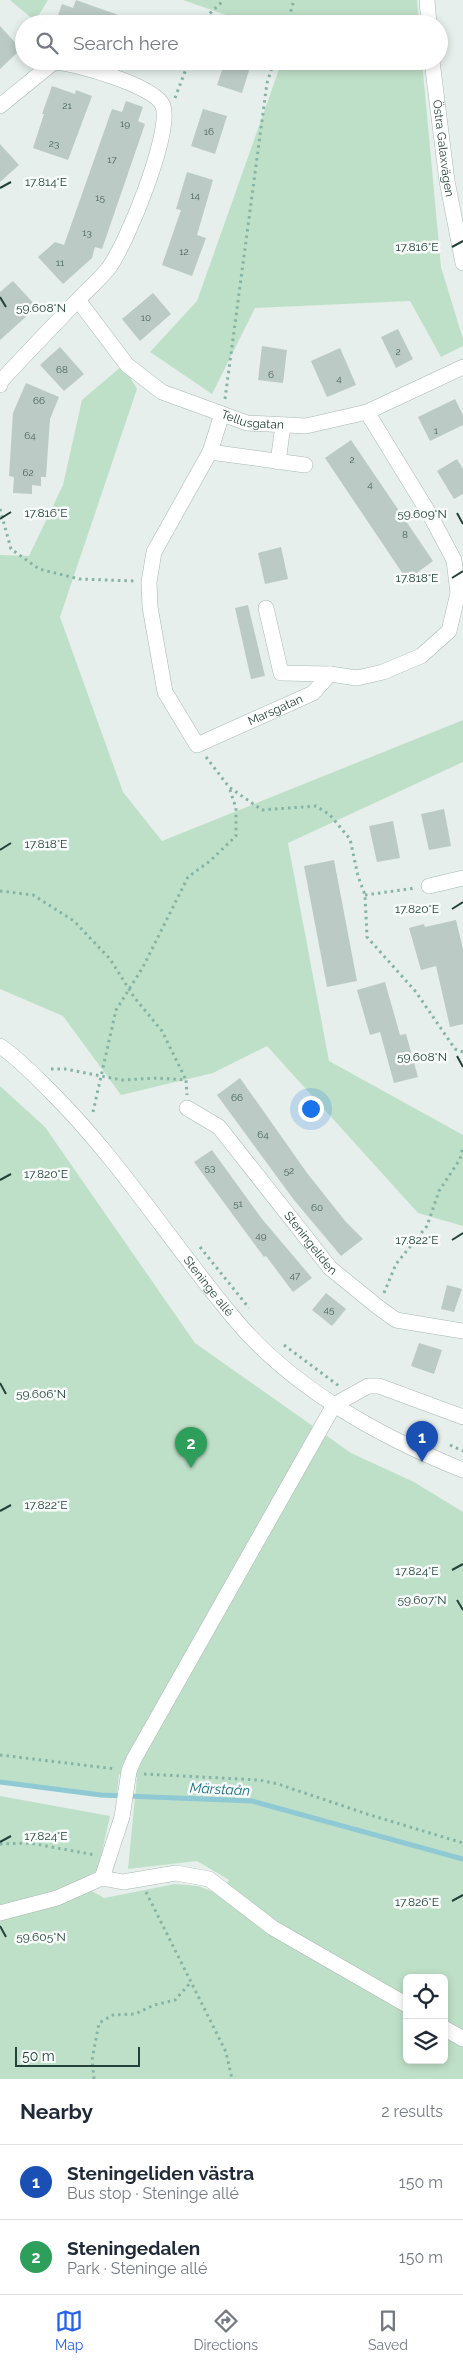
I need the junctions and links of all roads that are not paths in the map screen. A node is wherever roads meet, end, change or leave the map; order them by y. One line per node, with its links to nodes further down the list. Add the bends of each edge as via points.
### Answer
1 (428, 0): 2 (street)
2 (429, 15)
3 (44, 70): 6 (street)
4 (90, 70): 8 (street, via 155,96 163,105 165,122 156,161 119,253)
5 (433, 70): 7 (street, Östra Galaxvägen, via 447,181)
6 (0, 106)
7 (463, 263)
8 (78, 300): 10 (street); 12 (street, Tellusgatan, via 127,365 162,392)
9 (463, 367): 11 (street, Tellusgatan)
10 (0, 385)
11 (367, 412): 13 (street, Tellusgatan, via 306,426); 18 (street, via 454,560 458,593 449,631 422,656 383,672 357,678)
12 (222, 414): 13 (street, Tellusgatan, via 247,423); 14 (street)
13 (283, 425): 15 (street)
14 (210, 452): 15 (street); 18 (street, Marsgatan, via 154,552 148,582 165,692 197,745 314,693)
15 (278, 462): 16 (street)
16 (305, 465)
17 (266, 608): 18 (street, via 281,673)
18 (330, 674)
19 (463, 878): 20 (street)
20 (429, 886)
21 (0, 1046): 24 (street, Steninge allé, via 16,1057 84,1125 234,1319 286,1370)
22 (188, 1108): 23 (street, Steningeliden, via 219,1127 330,1268 378,1308 396,1320)
23 (463, 1330)
24 (334, 1405): 25 (street, via 368,1386 380,1386); 26 (street, Steninge allé, via 419,1453); 27 (street, via 128,1773 122,1817)
25 (463, 1417)
26 (463, 1470)
27 (102, 1878): 28 (street, via 57,1898); 29 (street, via 123,1882 176,1873 209,1879 273,1928)
28 (0, 1913)
29 (403, 2003)
30 (448, 2031): 31 (street)
31 (463, 2040)

